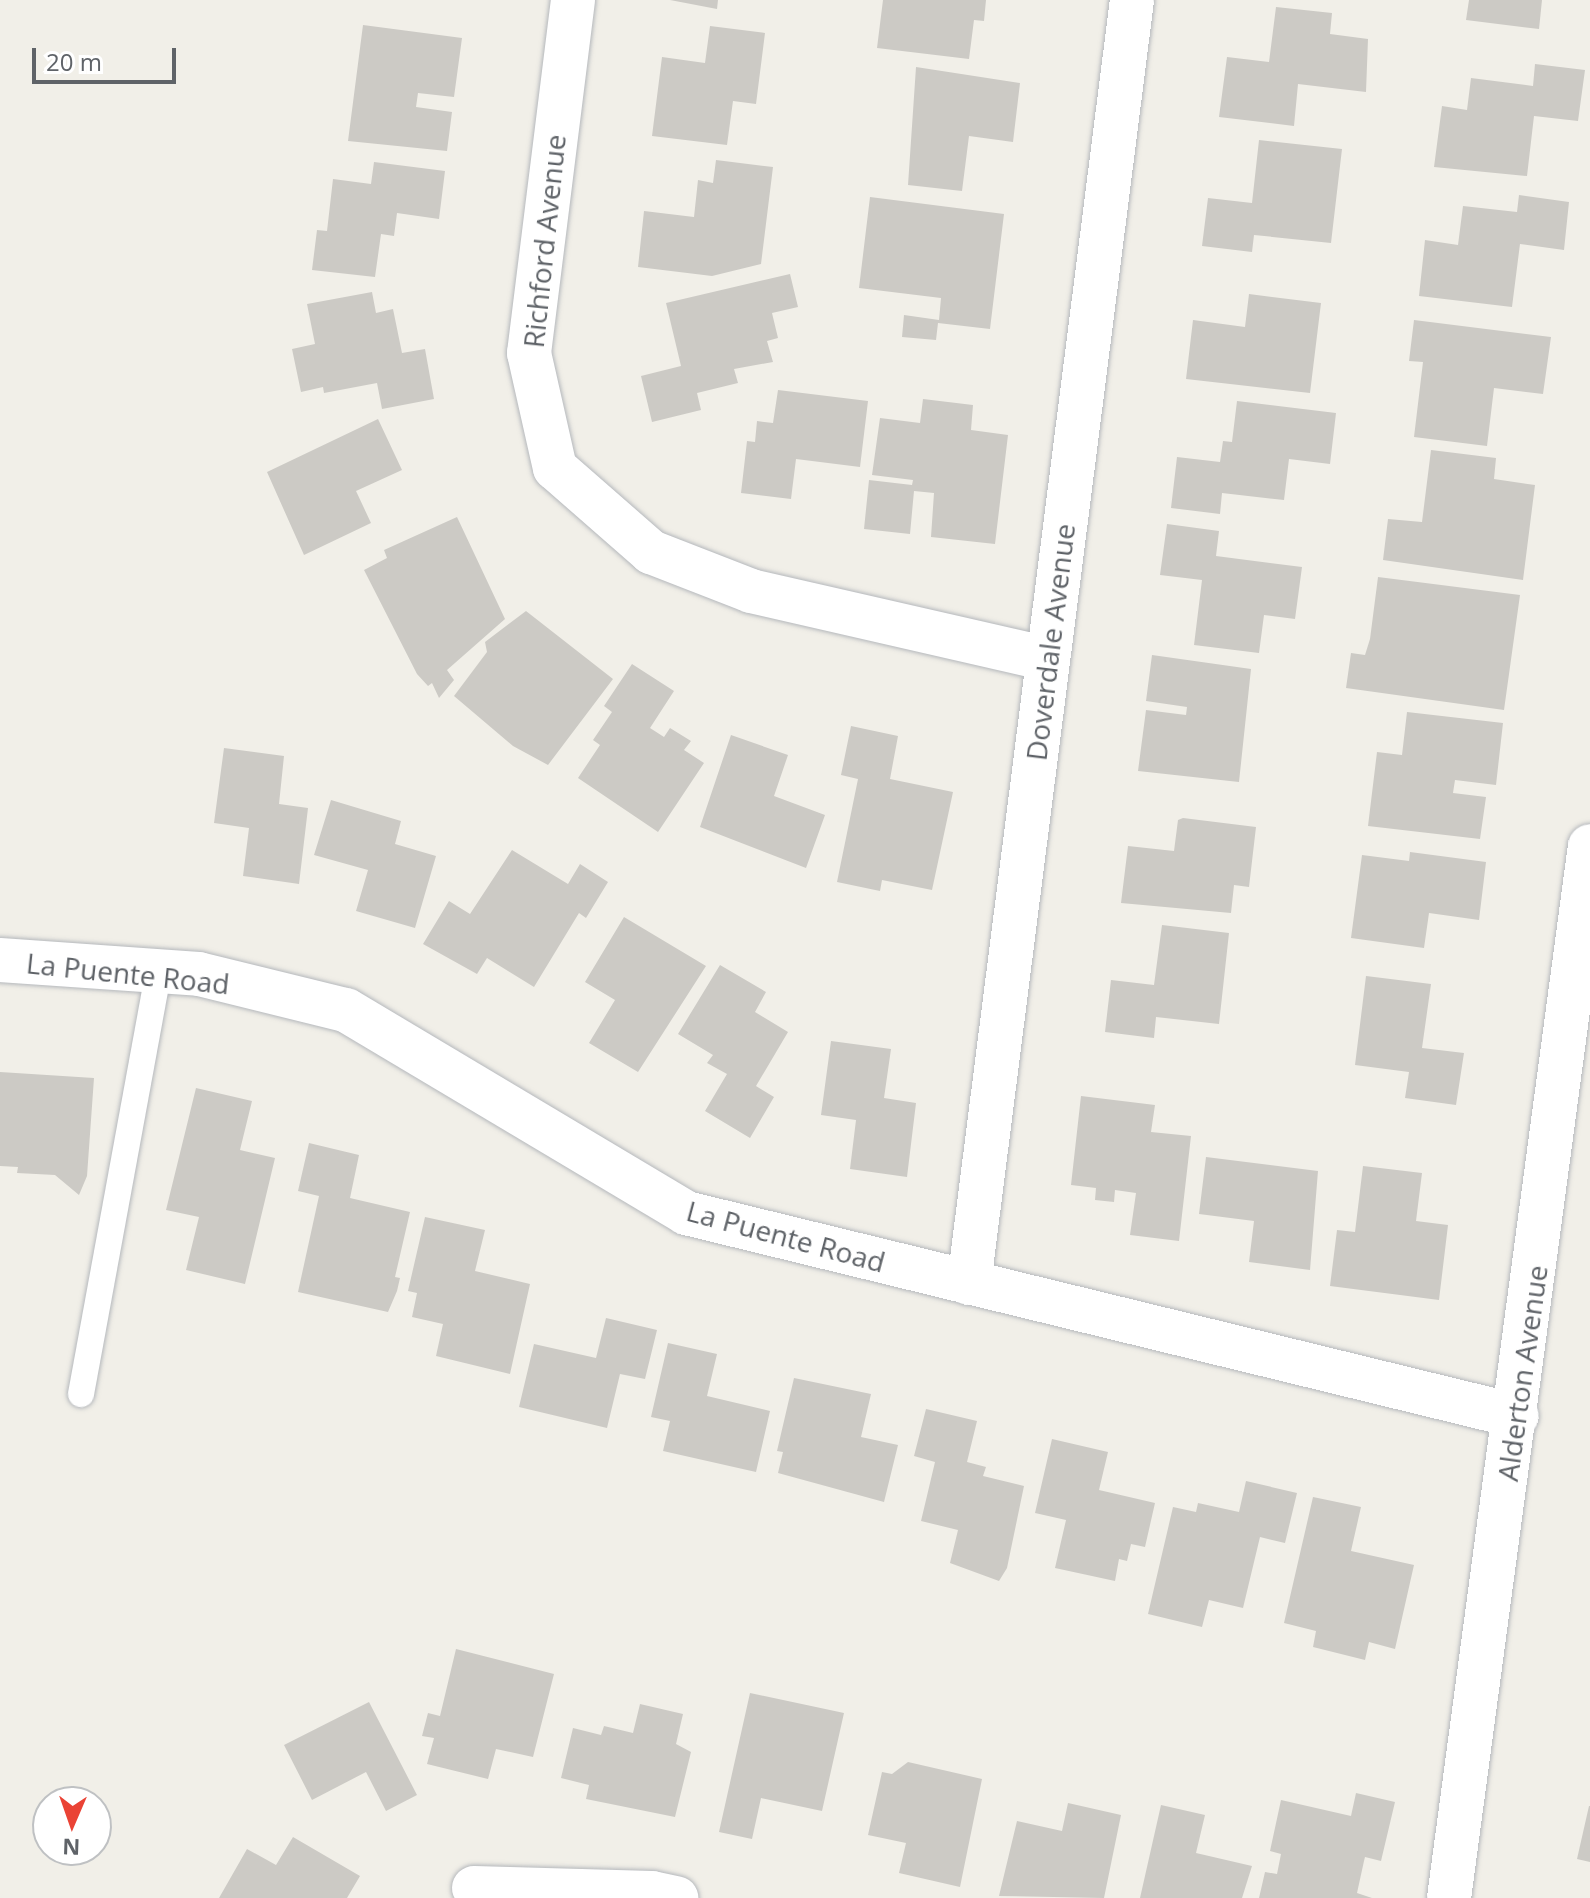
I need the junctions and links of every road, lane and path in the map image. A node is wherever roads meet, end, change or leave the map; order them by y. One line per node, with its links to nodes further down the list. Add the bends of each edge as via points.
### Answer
1 (573, 0): 3 (street, Richford Avenue, via 529,353 555,468 651,552 665,558 751,591)
2 (1132, 0): 3 (street, Doverdale Avenue)
3 (1047, 659): 7 (street, Doverdale Avenue)
4 (1590, 846): 9 (street, Alderton Avenue)
5 (0, 960): 6 (street, La Puente Road)
6 (159, 971): 7 (street, La Puente Road, via 199,974 346,1010 686,1213); 8 (lane)
7 (969, 1283): 9 (street, La Puente Road)
8 (81, 1394)
9 (1517, 1416): 12 (street, Alderton Avenue)
10 (474, 1888): 11 (street)
11 (676, 1898)
12 (1449, 1898)

